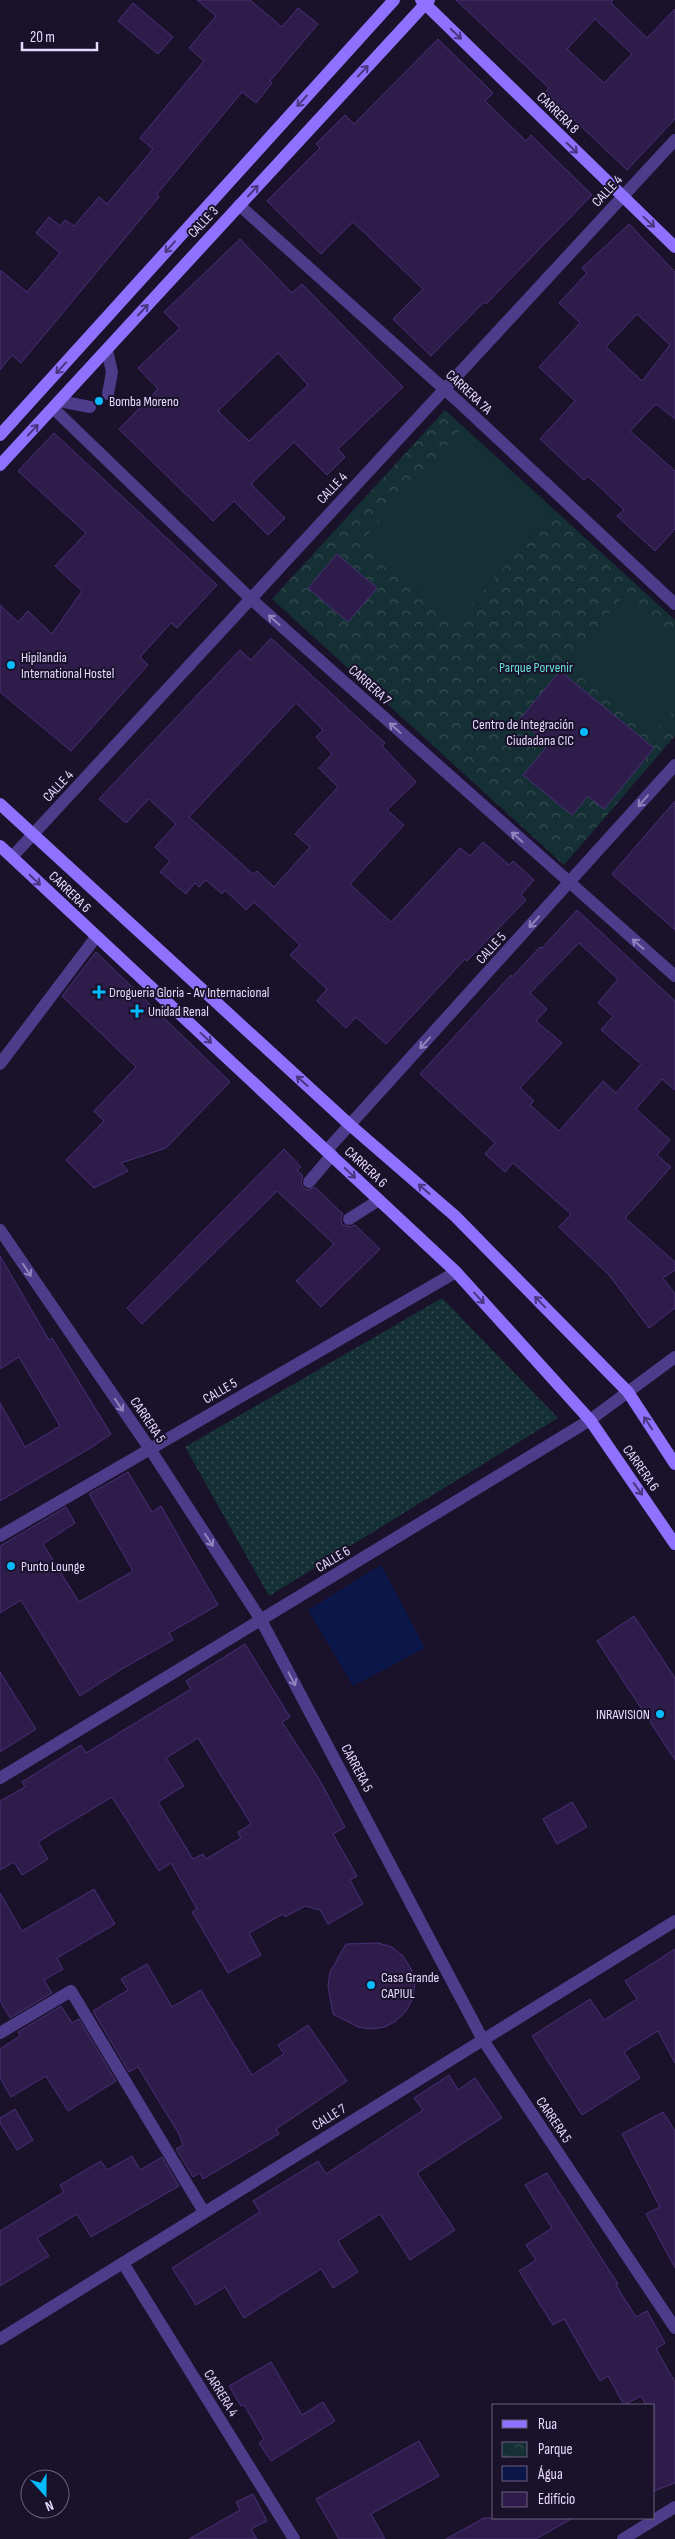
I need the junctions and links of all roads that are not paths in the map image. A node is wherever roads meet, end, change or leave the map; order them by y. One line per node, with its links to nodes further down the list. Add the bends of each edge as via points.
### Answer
1 (394, 0): 12 (main road, CALLE 3, one-way to 12)
2 (425, 1): 4 (main road, CARRERA 8, one-way to 4); 5 (main road, CALLE 3, one-way to 2)
3 (675, 140): 4 (street, CALLE 4)
4 (622, 197): 6 (main road, CARRERA 8, one-way to 6); 8 (street, CALLE 4)
5 (240, 206): 7 (main road, CALLE 3, one-way to 5); 8 (street, CARRERA 7A)
6 (675, 247)
7 (107, 350): 9 (street, via 112,372); 10 (main road, CALLE 3)
8 (444, 389): 14 (street, CALLE 4); 15 (street, CARRERA 7A)
9 (108, 394)
10 (56, 405): 11 (street); 13 (main road, CALLE 3, one-way to 10); 14 (street, CARRERA 7)
11 (90, 407)
12 (0, 435)
13 (0, 466)
14 (251, 599): 18 (street, CALLE 4); 21 (street, CARRERA 7, one-way to 14)
15 (675, 604)
16 (675, 765): 21 (street, CALLE 5, one-way to 21)
17 (0, 804): 18 (main road, CARRERA 6)
18 (33, 835): 20 (street, CALLE 4); 25 (main road, CARRERA 6, one-way to 18)
19 (0, 846): 20 (main road, CARRERA 6)
20 (12, 857): 22 (main road, CARRERA 6, one-way to 22)
21 (569, 883): 23 (street, CARRERA 7, one-way to 21); 25 (street, CALLE 5, one-way to 25)
22 (96, 937): 24 (street); 26 (main road, CARRERA 6, one-way to 26)
23 (675, 976)
24 (0, 1064)
25 (350, 1125): 26 (street, CALLE 5); 33 (main road, CARRERA 6, one-way to 25, via 455,1216)
26 (329, 1152): 27 (street, CALLE 5); 28 (main road, CARRERA 6, one-way to 28)
27 (309, 1182)
28 (379, 1200): 29 (street); 31 (main road, CARRERA 6)
29 (348, 1219)
30 (0, 1230): 35 (street, CARRERA 5, one-way to 35)
31 (456, 1272): 34 (main road, CARRERA 6, one-way to 34); 35 (street, CALLE 5)
32 (675, 1357): 33 (street, CALLE 6)
33 (628, 1392): 34 (street, CALLE 6); 36 (main road, CARRERA 6, one-way to 33)
34 (590, 1420): 38 (main road, CARRERA 6, one-way to 38); 39 (street, CALLE 6)
35 (150, 1449): 37 (street, CALLE 5); 39 (street, CARRERA 5, one-way to 39)
36 (675, 1464)
37 (0, 1536)
38 (675, 1544)
39 (261, 1620): 40 (street, CALLE 6); 43 (street, CARRERA 5, one-way to 43)
40 (0, 1778)
41 (675, 1922): 43 (street, CALLE 7)
42 (0, 2033): 44 (street, via 71,1991)
43 (483, 2040): 44 (street, CALLE 7); 46 (street, CARRERA 5)
44 (204, 2212): 45 (street, CALLE 7)
45 (123, 2263): 47 (street, CALLE 7); 49 (street, CARRERA 4)
46 (675, 2328)
47 (0, 2339)
48 (675, 2507): 50 (street)
49 (294, 2539)
50 (623, 2539)

